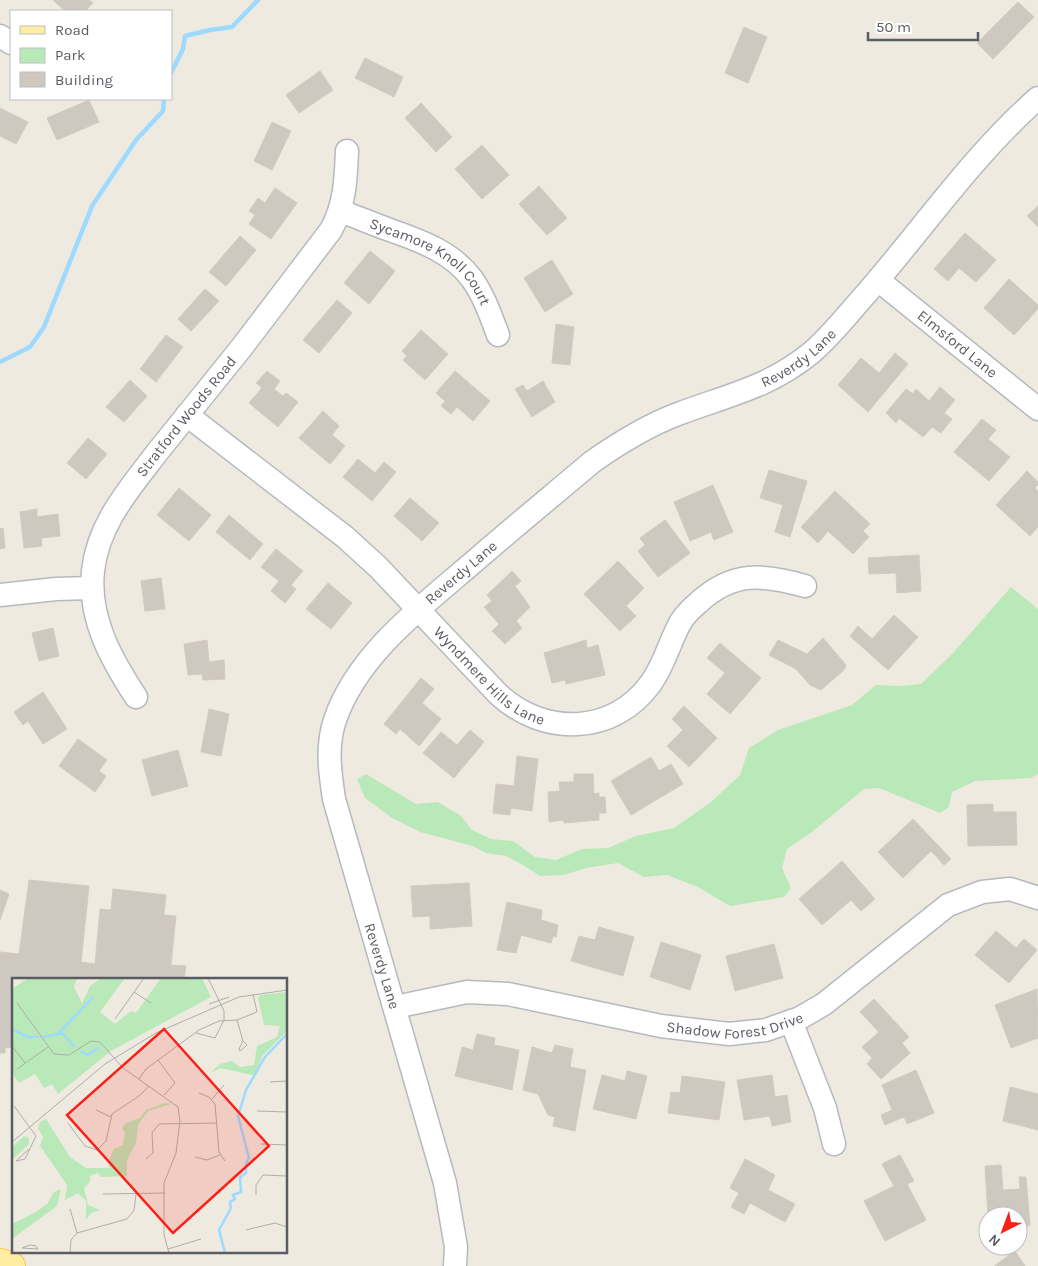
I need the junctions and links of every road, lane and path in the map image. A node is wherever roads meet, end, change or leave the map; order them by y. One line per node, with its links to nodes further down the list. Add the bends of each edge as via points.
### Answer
1 (1038, 98): 4 (street, Reverdy Lane, via 966,172)
2 (348, 150): 3 (street, Stratford Woods Road)
3 (340, 211): 5 (street, Sycamore Knoll Court, via 414,238 446,254 472,280 488,307); 7 (street, Stratford Woods Road, via 331,230)
4 (878, 280): 6 (street, Elmsford Lane); 11 (street, Reverdy Lane, via 825,340 795,365 763,384 678,414 615,445)
5 (498, 335)
6 (1038, 409)
7 (187, 415): 9 (street, Stratford Woods Road, via 113,512 100,539); 11 (street, Wyndmere Hills Lane, via 345,537)
8 (805, 586): 11 (street, Wyndmere Hills Lane, via 768,578 726,582 702,599 680,622 660,668 642,694 605,719 572,725 541,720 508,703)
9 (92, 588): 10 (street, via 56,588); 12 (street, Stratford Woods Road, via 103,640)
10 (0, 595)
11 (418, 610): 14 (street, Reverdy Lane, via 371,659 346,695 334,721 330,748 334,799)
12 (136, 697)
13 (1038, 898): 15 (street, Shadow Forest Drive, via 1010,890 991,891 948,905 824,1004)
14 (395, 1007): 15 (street, Shadow Forest Drive, via 467,992 508,994 661,1026 729,1034 766,1030); 19 (street, Reverdy Lane, via 445,1183 456,1247)
15 (791, 1021): 16 (street, via 825,1108)
16 (834, 1144)
17 (0, 1263): 18 (main road)
18 (11, 1266)
19 (455, 1266)

